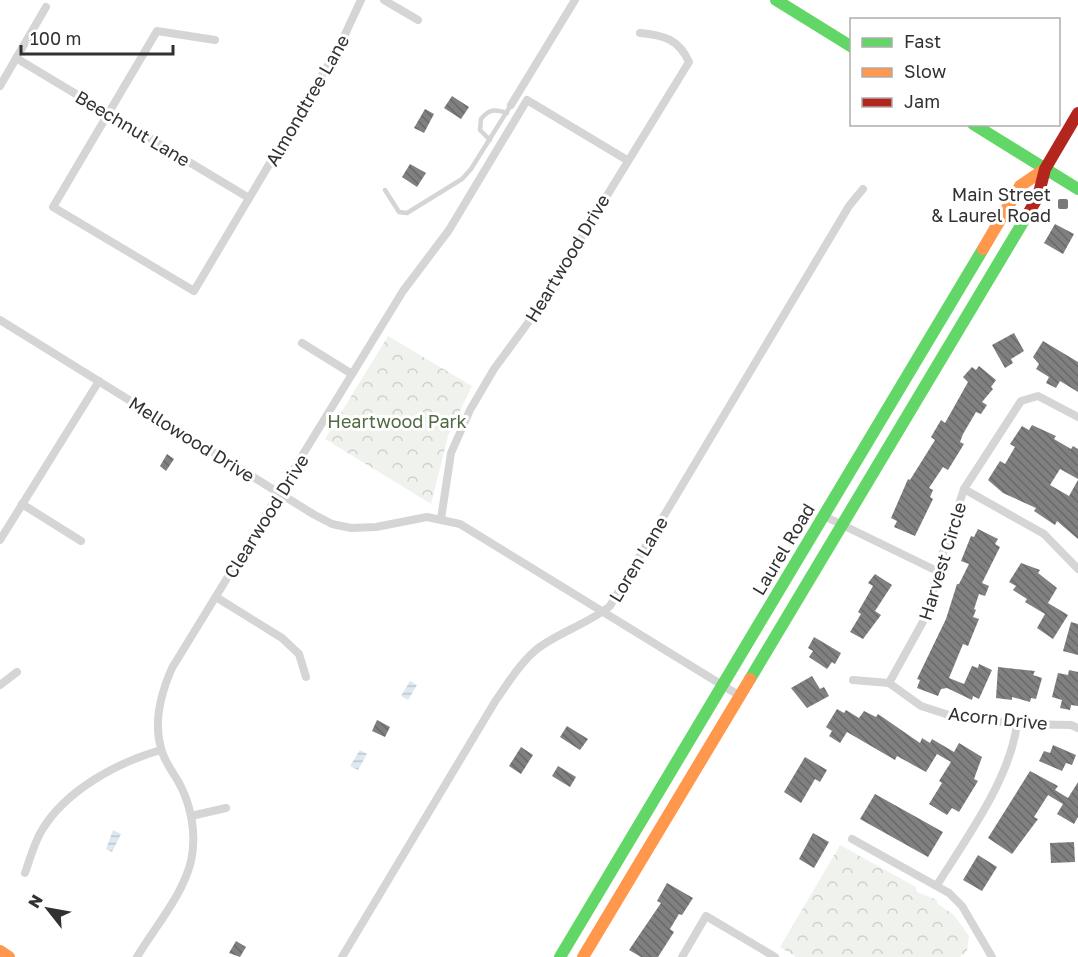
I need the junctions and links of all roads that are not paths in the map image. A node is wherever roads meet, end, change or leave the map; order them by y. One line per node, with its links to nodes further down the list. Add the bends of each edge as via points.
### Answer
1 (361, 0): 22 (street, Almondtree Lane, via 340,45)
2 (384, 0): 6 (street)
3 (574, 0): 12 (street)
4 (776, 0): 9 (main road)
5 (46, 7): 10 (street)
6 (418, 20)
7 (640, 33): 17 (street, Heartwood Drive, via 660,34 683,48 689,62)
8 (215, 40): 13 (street, via 158,31)
9 (850, 46)
10 (16, 58): 11 (street); 13 (street, Beechnut Lane)
11 (0, 86)
12 (509, 109): 16 (lane); 16 (lane, via 490,111 482,119 480,130)
13 (109, 113): 22 (street, Beechnut Lane); 22 (street, Almondtree Lane, via 53,207 194,291)
14 (1078, 113): 18 (main road, Laurel Road)
15 (977, 126): 18 (main road)
16 (490, 140): 21 (lane, via 462,179 413,211 399,212)
17 (627, 160): 25 (street, Clearwood Drive, via 527,99 449,230 403,291); 32 (street, Heartwood Drive, via 533,316 470,410 451,453)
18 (1045, 169): 20 (main road); 31 (main road, Laurel Road, via 1020,186); 33 (main road, Laurel Road, via 1038,197)
19 (863, 189): 39 (street, Loren Lane, via 849,206)
20 (1078, 189)
21 (385, 190)
22 (249, 198)
23 (0, 320): 26 (street, Mellowood Drive)
24 (302, 343): 25 (street)
25 (352, 374): 29 (street, Clearwood Drive)
26 (99, 381): 29 (street, Mellowood Drive); 30 (street)
27 (1078, 417): 28 (street, Harvest Circle, via 1038,396 1021,401)
28 (964, 489): 36 (street, via 1044,534); 37 (street, Harvest Circle)
29 (279, 493): 32 (street, Mellowood Drive, via 332,524 351,528 376,527 412,518); 38 (street, Clearwood Drive)
30 (22, 504): 34 (street); 35 (street)
31 (824, 516): 33 (street); 45 (main road, Laurel Road)
32 (441, 519): 39 (street, Mellowood Drive, via 472,530)
33 (842, 525): 37 (street); 46 (main road, Laurel Road)
34 (0, 540)
35 (81, 541)
36 (1078, 569)
37 (937, 571): 43 (street, Harvest Circle, via 930,609)
38 (216, 597): 41 (street, via 282,638 299,654); 49 (street, Clearwood Drive, via 163,688 158,713)
39 (603, 612): 45 (street, Mellowood Drive); 61 (street, Loren Lane, via 538,648 520,665)
40 (18, 672): 44 (street)
41 (306, 677)
42 (853, 680): 43 (street)
43 (889, 683): 47 (street, Acorn Drive, via 921,706 952,716)
44 (0, 685)
45 (722, 685): 46 (street, Mellowood Drive); 52 (main road, Laurel Road)
46 (740, 696): 56 (main road, Laurel Road)
47 (1017, 724): 48 (street, Acorn Drive); 55 (street, via 1015,744 1004,771)
48 (1078, 728)
49 (161, 750): 51 (street, Clearwood Drive, via 184,791); 54 (street, via 124,763 55,812 42,831)
50 (226, 808): 51 (street)
51 (191, 816): 60 (street, Clearwood Drive, via 190,861 181,886)
52 (630, 836): 56 (main road, via 640,847); 62 (main road, Laurel Road)
53 (852, 839): 55 (street)
54 (25, 873)
55 (937, 885): 58 (street, via 962,906)
56 (626, 886): 63 (main road, Laurel Road)
57 (0, 951): 59 (main road)
58 (990, 953): 66 (street)
59 (9, 957)
60 (137, 957)
61 (342, 957)
62 (560, 957)
63 (583, 957)
64 (682, 957): 65 (street, via 706,916)
65 (775, 957)
66 (980, 957)

